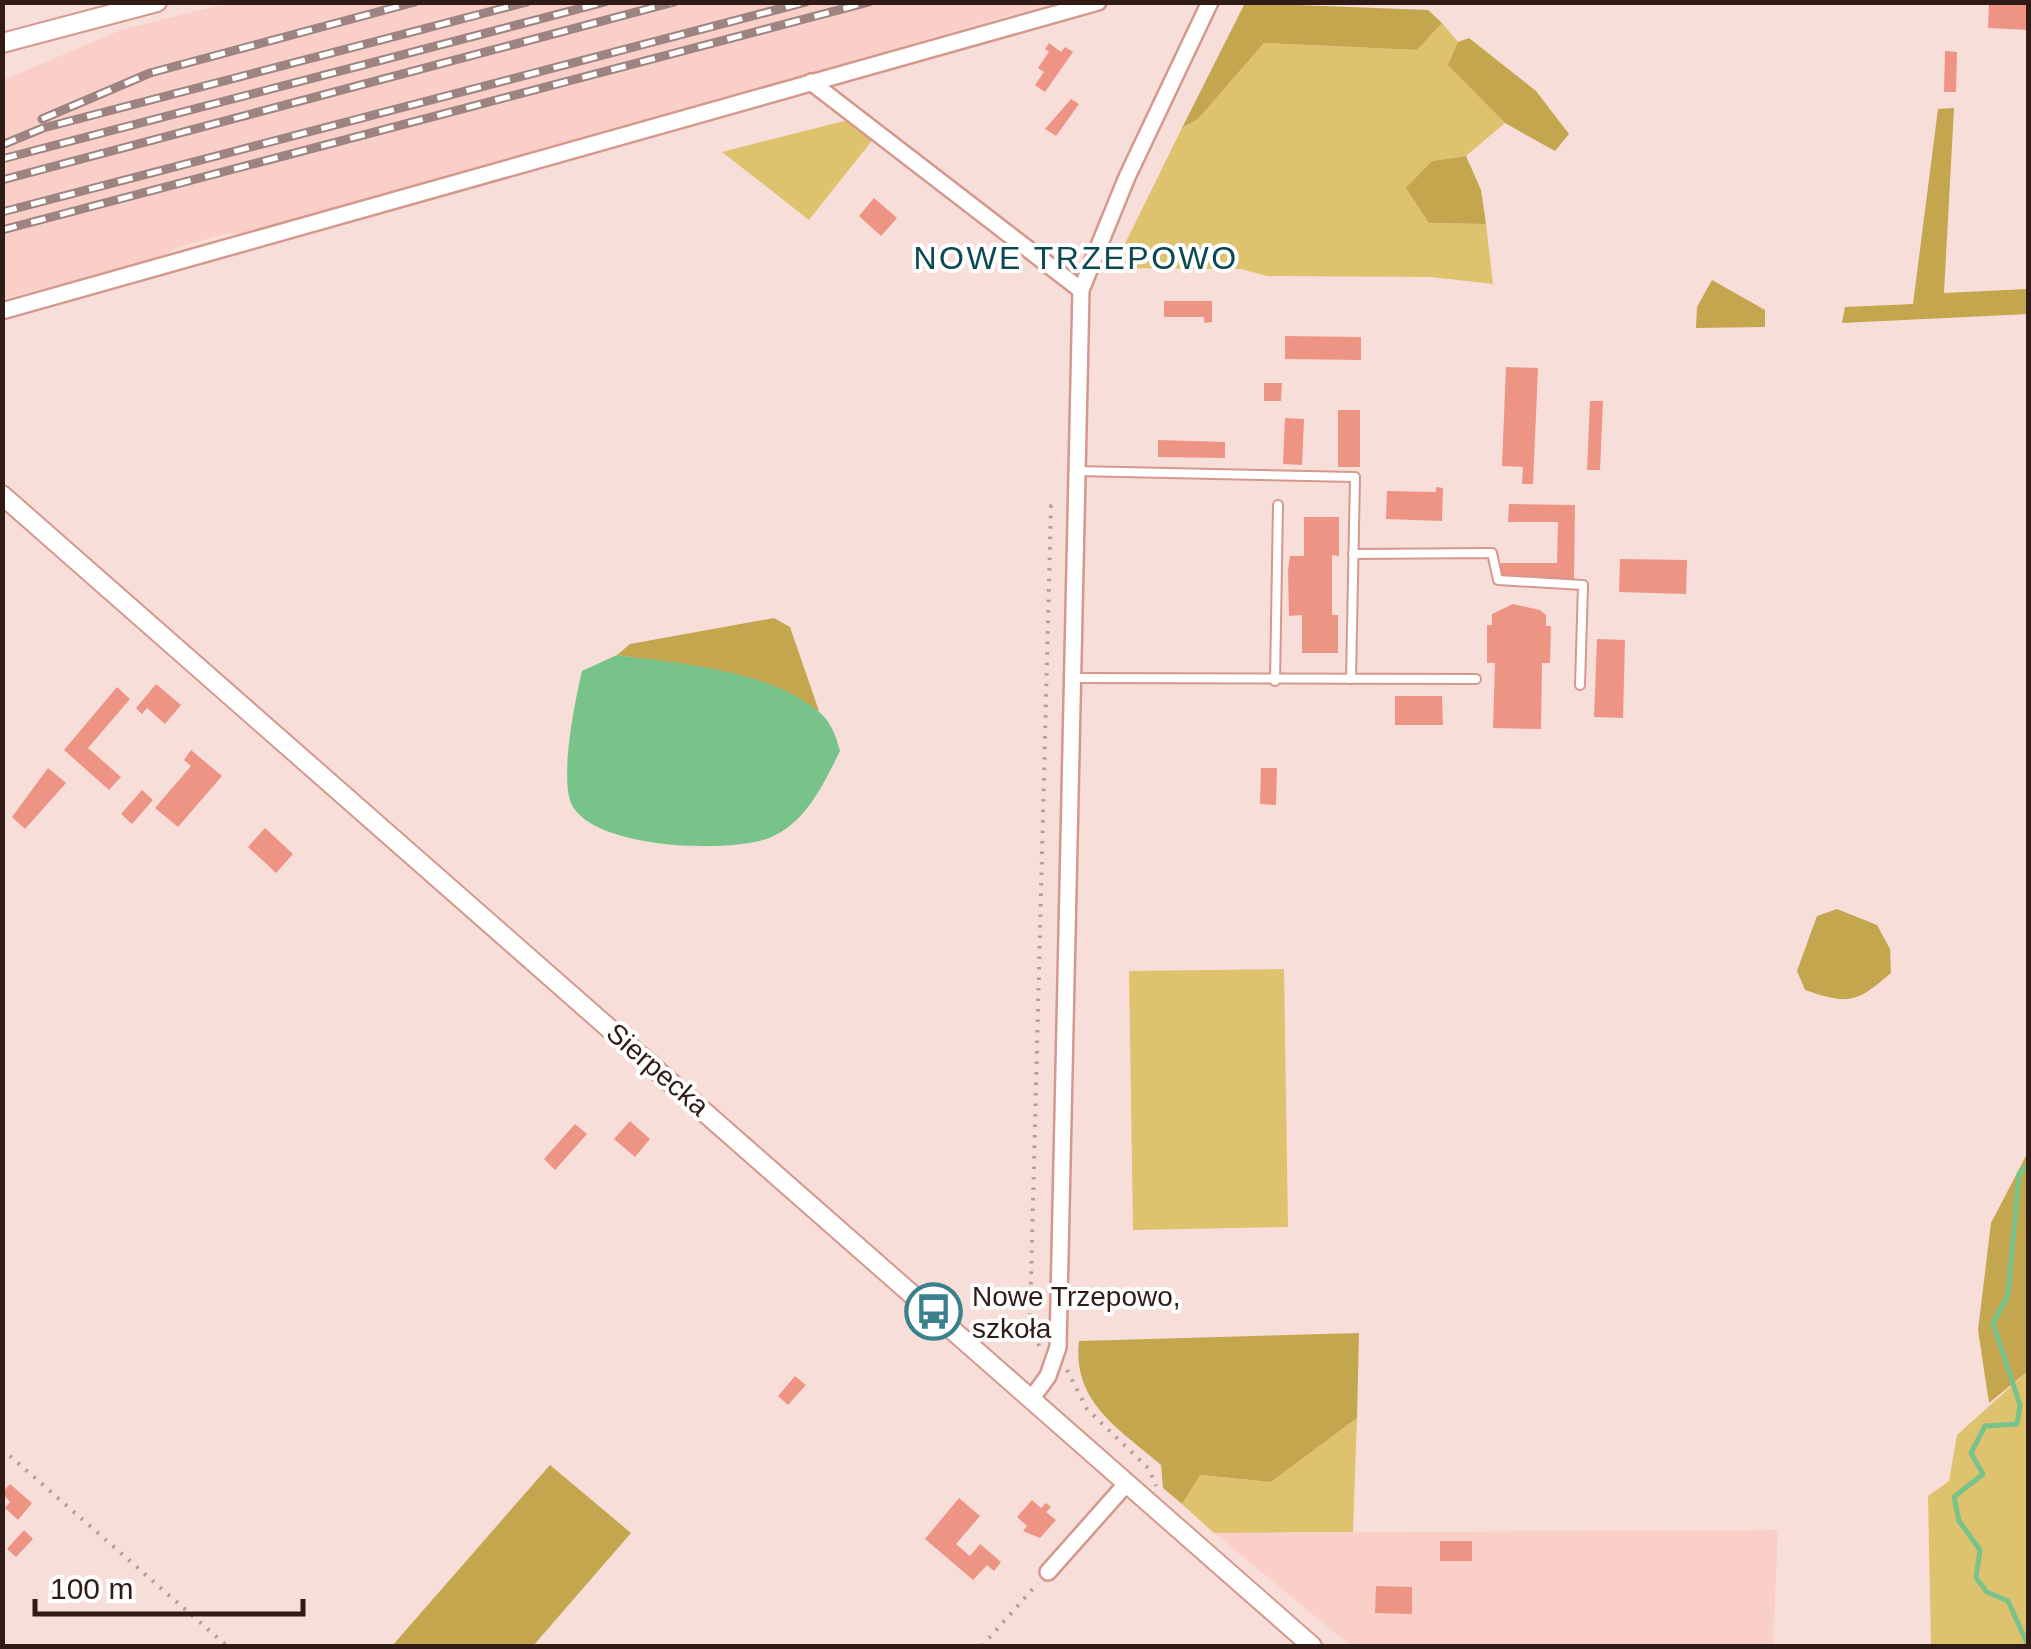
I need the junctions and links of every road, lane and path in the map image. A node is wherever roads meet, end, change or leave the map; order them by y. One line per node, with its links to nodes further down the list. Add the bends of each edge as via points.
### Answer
1 (158, 2): 4 (street)
2 (1098, 2): 5 (street)
3 (1210, 2): 6 (street, via 1127,176)
4 (2, 43)
5 (811, 82): 6 (street); 7 (street)
6 (1082, 290): 8 (street)
7 (2, 311)
8 (1076, 471): 11 (street); 12 (lane, via 1355,478)
9 (2, 494): 20 (street, Sierpecka)
10 (1278, 505): 16 (lane)
11 (1075, 506): 13 (street); 18 (path, via 1051,506 1030,1318)
12 (1353, 554): 14 (lane); 17 (lane, via 1492,554 1498,580 1584,585)
13 (1071, 678): 16 (lane); 20 (street, via 1058,1347)
14 (1351, 679): 15 (lane); 16 (lane)
15 (1476, 679)
16 (1276, 681)
17 (1580, 684)
18 (1036, 1336)
19 (1063, 1368): 23 (path, via 1087,1409 1155,1476)
20 (1032, 1398): 22 (street, Sierpecka)
21 (2, 1449): 25 (path)
22 (1127, 1483): 24 (street); 27 (street, Sierpecka)
23 (1151, 1494)
24 (1048, 1572): 26 (path)
25 (227, 1646)
26 (982, 1646)
27 (1312, 1646)

